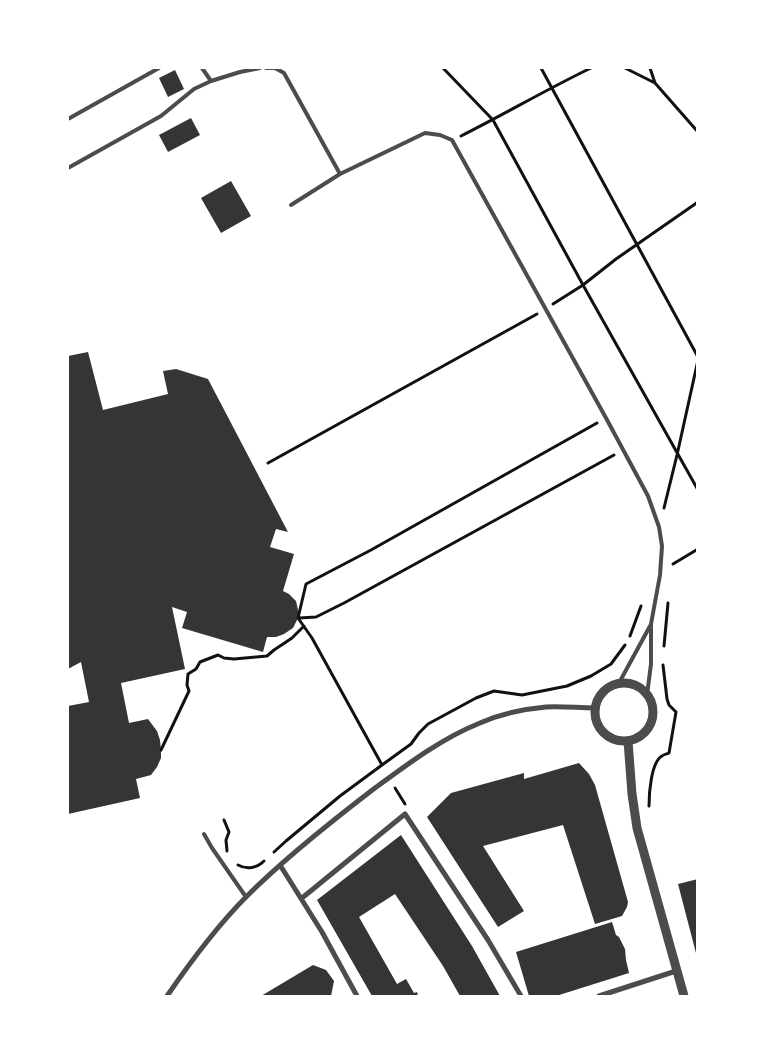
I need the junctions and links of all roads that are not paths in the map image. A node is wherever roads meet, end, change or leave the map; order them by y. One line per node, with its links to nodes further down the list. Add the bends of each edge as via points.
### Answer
1 (159, 68): 8 (lane)
2 (202, 68): 7 (lane)
3 (260, 68): 7 (lane)
4 (266, 68): 6 (lane)
5 (281, 68): 6 (lane)
6 (284, 73): 10 (lane)
7 (211, 81): 9 (lane, via 194,89 161,116)
8 (68, 119)
9 (68, 168)
10 (340, 174): 11 (lane); 12 (lane, via 425,133 440,134 452,140 648,496 660,527 662,546)
11 (291, 204)
12 (651, 624): 13 (lane); 14 (lane)
13 (619, 683): 14 (street, via 637,686); 15 (street, via 603,691)
14 (647, 695): 16 (street, via 652,705 651,721 638,737)
15 (595, 708): 16 (street, via 595,717 603,733 619,741); 18 (street, via 538,708 504,715 446,739 328,824)
16 (628, 741): 21 (street, via 637,828)
17 (204, 834): 19 (lane)
18 (280, 865): 19 (street); 20 (street)
19 (246, 897): 23 (street, via 210,937)
20 (302, 898): 24 (street); 25 (street, via 407,812)
21 (676, 971): 22 (street); 27 (street)
22 (610, 994): 26 (street)
23 (167, 996)
24 (357, 996)
25 (521, 996)
26 (599, 996)
27 (684, 996)

